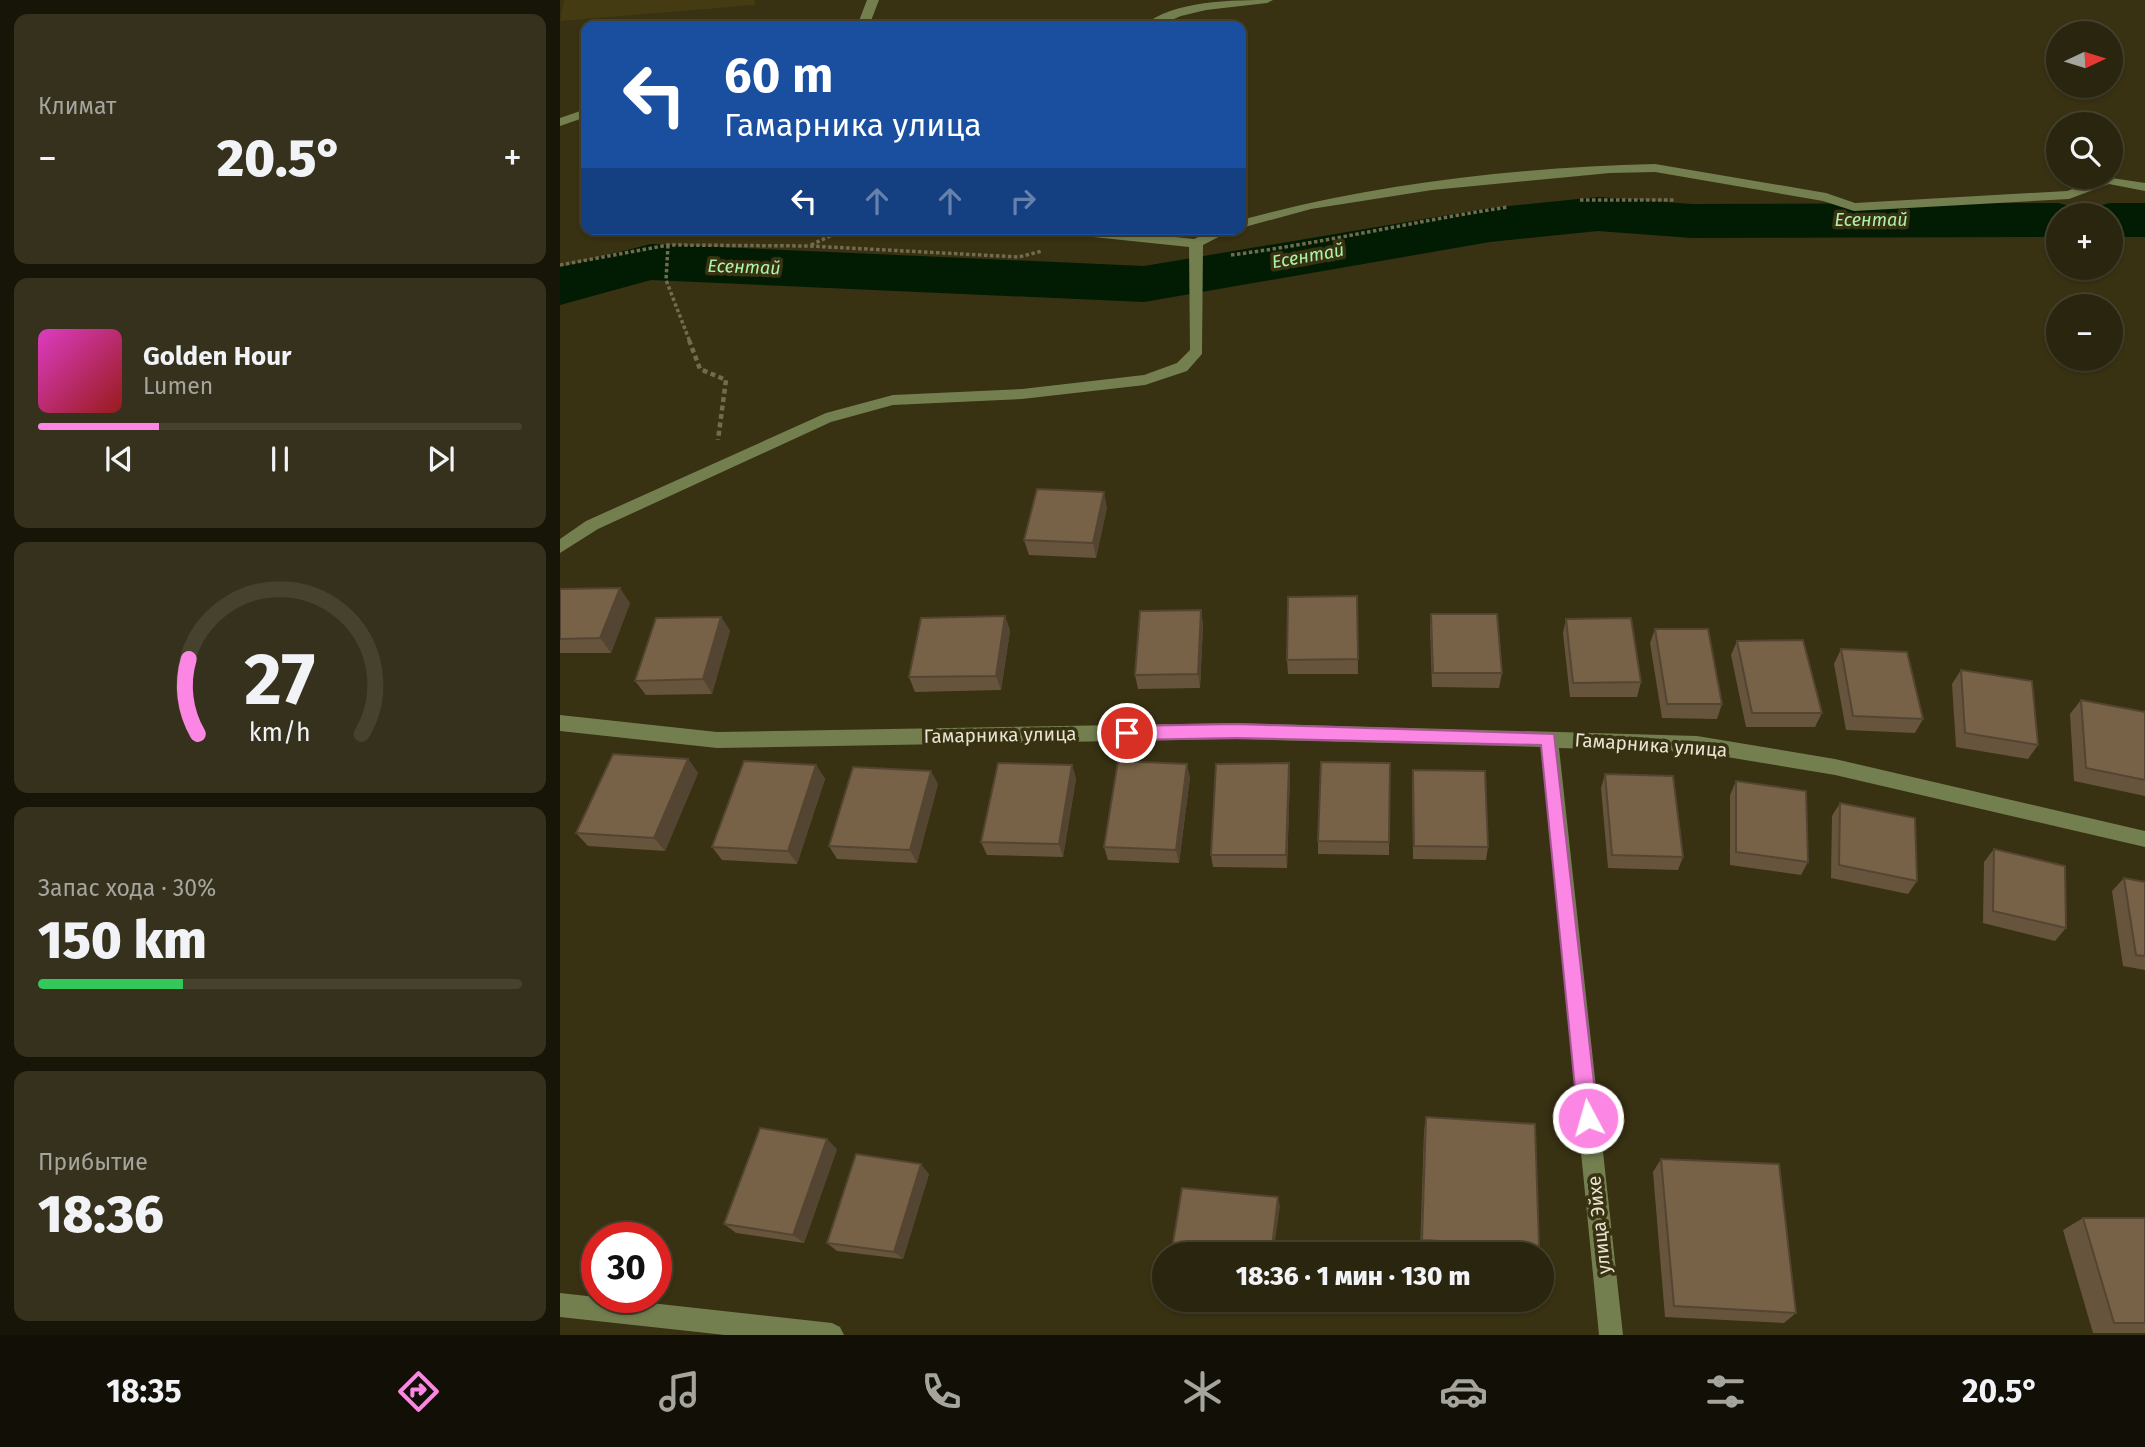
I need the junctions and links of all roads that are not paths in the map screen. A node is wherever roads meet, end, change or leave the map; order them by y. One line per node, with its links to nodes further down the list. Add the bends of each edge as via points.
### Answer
1 (873, 0): 3 (street)
2 (1268, 0): 4 (street, via 1214,5)
3 (865, 21)
4 (1157, 21)
5 (581, 115): 6 (street)
6 (560, 122)
7 (2145, 187): 8 (street, via 2108,180 2069,195 1854,207 1826,197 1655,168 1610,169 1432,186 1310,205)
8 (1246, 222)
9 (1094, 235): 11 (street)
10 (1219, 235): 11 (street)
11 (1196, 251): 12 (street, via 1197,351 1182,367 1145,380 1022,394 893,400 826,418 592,525)
12 (560, 547)
13 (560, 723): 14 (street, Гамарника улица, via 717,740 1236,731)
14 (1549, 739): 15 (street, Гамарника улица, via 1697,744 1835,767); 19 (street, улица Эйхе)
15 (2145, 839)
16 (560, 1305): 17 (street)
17 (753, 1331): 18 (street)
18 (832, 1335)
19 (1611, 1335)

